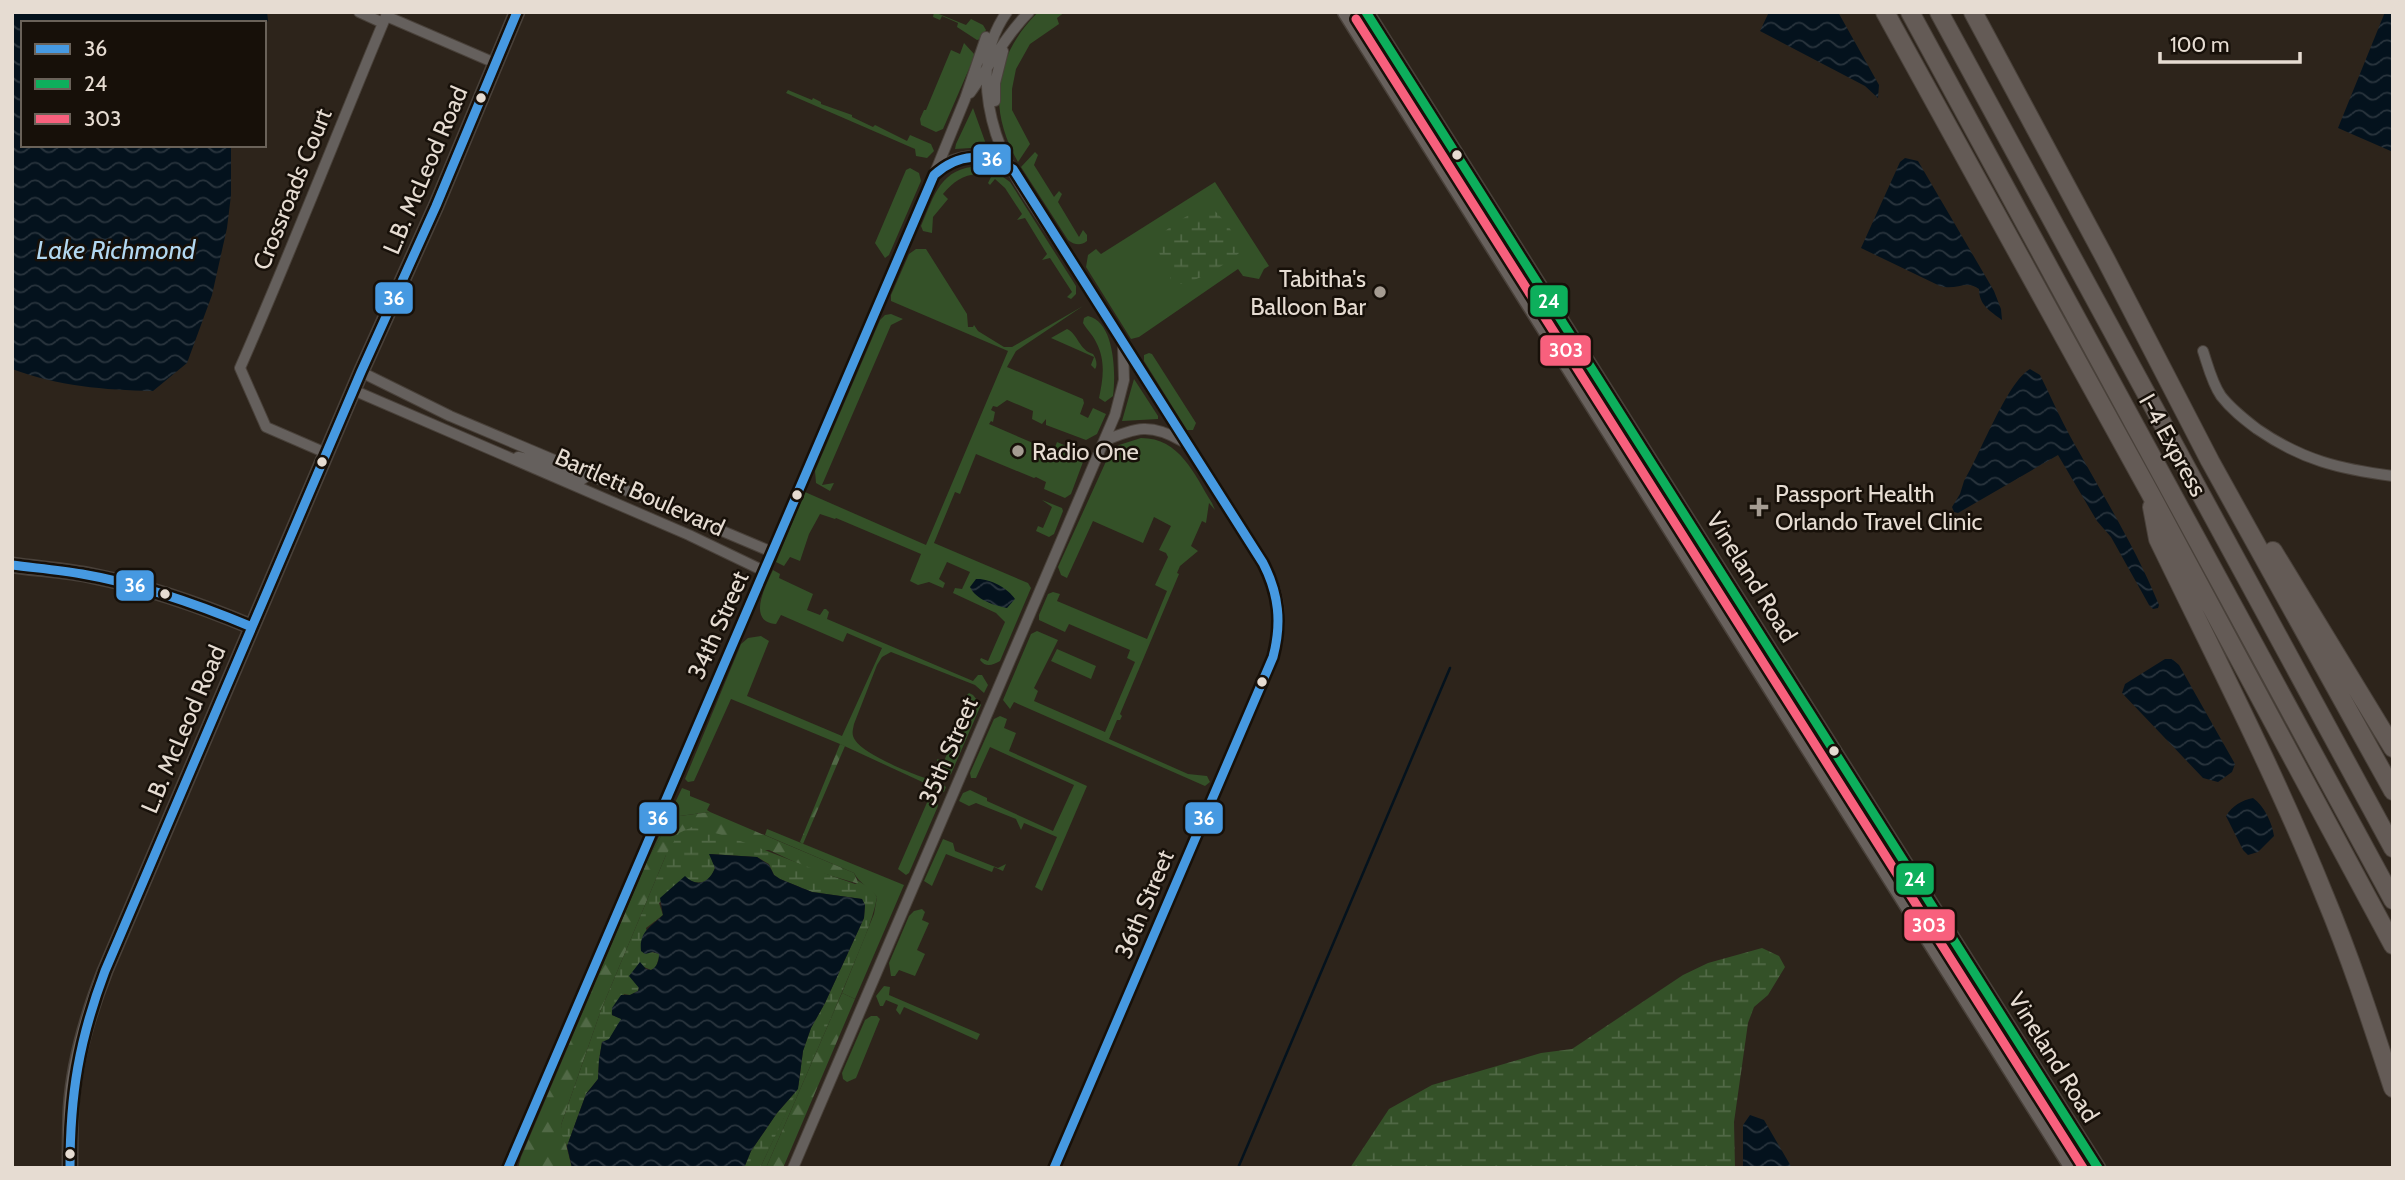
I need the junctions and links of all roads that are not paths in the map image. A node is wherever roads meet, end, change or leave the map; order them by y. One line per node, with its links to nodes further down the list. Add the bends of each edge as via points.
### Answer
1 (359, 12): 11 (street)
2 (517, 12): 14 (street, L.B. McLeod Road)
3 (1005, 12): 15 (street, 34th Street, via 991,38); 16 (street, 34th Street, via 981,48)
4 (1029, 12): 13 (street, 34th Street)
5 (1345, 12): 12 (street, Vineland Road)
6 (1885, 12): 34 (highway)
7 (1910, 12): 47 (highway, I-4 Express)
8 (1939, 12): 46 (highway, I-4 Express)
9 (1973, 12): 35 (highway)
10 (1369, 17): 12 (street); 17 (street, Vineland Road)
11 (383, 23): 14 (street, via 386,16); 30 (street, Crossroads Court, via 240,368 265,427)
12 (1357, 33): 18 (street, Vineland Road)
13 (1004, 45): 15 (street, 34th Street); 19 (street, via 995,83)
14 (495, 63): 26 (street, L.B. McLeod Road)
15 (988, 68): 16 (street, 34th Street); 19 (street, 34th Street)
16 (965, 99): 21 (street, 34th Street)
17 (1433, 117): 18 (street); 22 (street, Vineland Road)
18 (1417, 128): 23 (street, Vineland Road)
19 (996, 133): 20 (street, 36th Street)
20 (1013, 169): 21 (street, via 1001,160 976,156 950,161); 24 (street, 36th Street)
21 (934, 175): 36 (street, 34th Street)
22 (1520, 254): 23 (street); 37 (street, Vineland Road)
23 (1504, 267): 39 (street, Vineland Road)
24 (1123, 346): 28 (street, 35th Street, via 1121,398); 29 (street, 36th Street)
25 (2203, 351): 33 (street, via 2221,396 2269,436 2326,464)
26 (361, 372): 27 (street, L.B. McLeod Road); 32 (street, Bartlett Boulevard, via 450,416)
27 (353, 390): 30 (street, L.B. McLeod Road); 31 (street, Bartlett Boulevard)
28 (1104, 441): 29 (street, via 1128,431 1153,428); 52 (street, 35th Street)
29 (1185, 442): 53 (street, 36th Street, via 1272,582 1280,615 1273,657)
30 (326, 453): 41 (street, L.B. McLeod Road)
31 (497, 453): 32 (street, Bartlett Boulevard, via 532,460 581,481); 40 (street, Bartlett Boulevard)
32 (590, 474): 36 (street, Bartlett Boulevard)
33 (2393, 476)
34 (2150, 493): 48 (highway); 49 (highway, via 2158,539 2325,896)
35 (2241, 518): 44 (highway, via 2264,537); 45 (highway)
36 (772, 552): 40 (street, 34th Street)
37 (1711, 555): 39 (street); 42 (street, Vineland Road)
38 (12, 565): 41 (street, via 155,591)
39 (1693, 565): 43 (street, Vineland Road)
40 (764, 571): 51 (street, 34th Street)
41 (252, 627): 50 (street, L.B. McLeod Road, via 96,993 73,1090)
42 (1817, 722): 43 (street); 55 (street, Vineland Road)
43 (1799, 732): 54 (street, Vineland Road)
44 (2393, 748)
45 (2393, 791)
46 (2393, 848)
47 (2393, 900)
48 (2393, 945)
49 (2393, 1088)
50 (70, 1168)
51 (508, 1168)
52 (793, 1168)
53 (1054, 1168)
54 (2072, 1168)
55 (2098, 1168)

